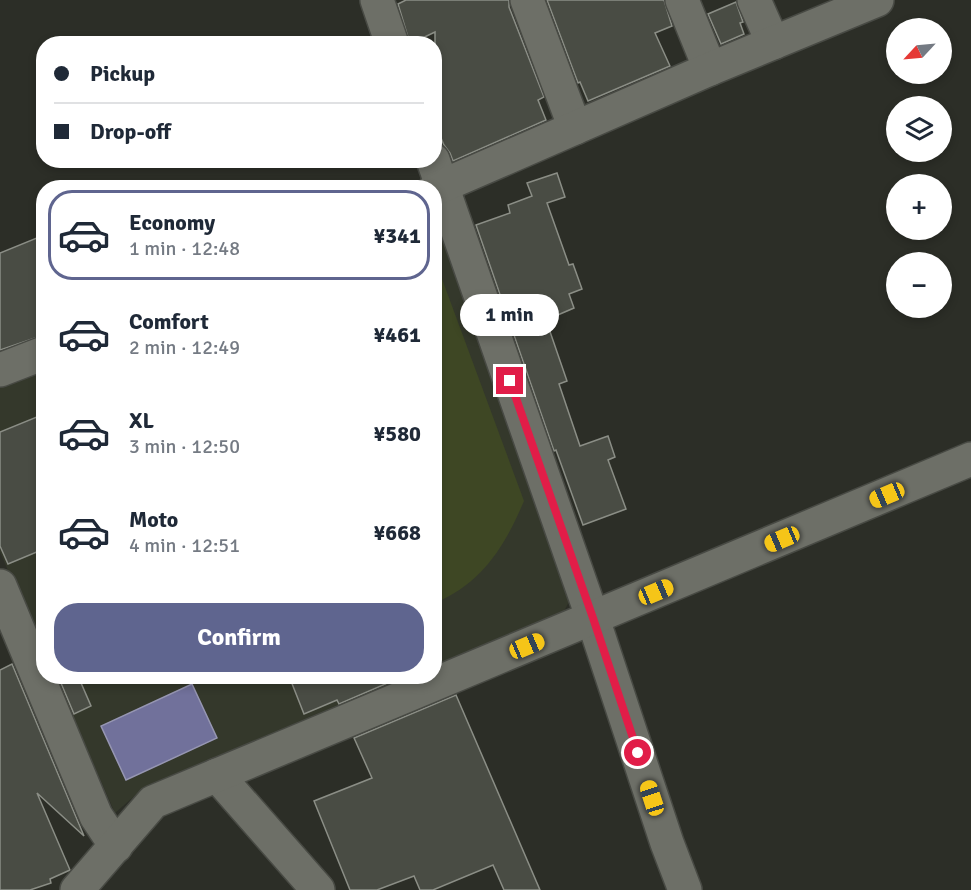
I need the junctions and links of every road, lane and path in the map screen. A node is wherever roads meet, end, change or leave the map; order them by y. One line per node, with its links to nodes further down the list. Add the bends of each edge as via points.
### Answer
1 (377, 0): 6 (street)
2 (527, 0): 9 (street)
3 (682, 0): 8 (street)
4 (754, 0): 7 (street)
5 (877, 0): 7 (street)
6 (389, 36)
7 (772, 43): 8 (street)
8 (710, 69): 9 (street)
9 (575, 128): 10 (street)
10 (437, 178)
11 (442, 192): 16 (street)
12 (36, 356): 13 (street)
13 (0, 370)
14 (971, 459): 16 (street)
15 (0, 585): 17 (street)
16 (593, 618): 18 (street); 25 (street)
17 (36, 672)
18 (442, 681)
19 (41, 684): 22 (street, via 96,816)
20 (435, 684): 21 (street)
21 (218, 775): 22 (street, via 153,802); 24 (street)
22 (116, 846): 23 (street)
23 (77, 890)
24 (318, 890)
25 (685, 890)

